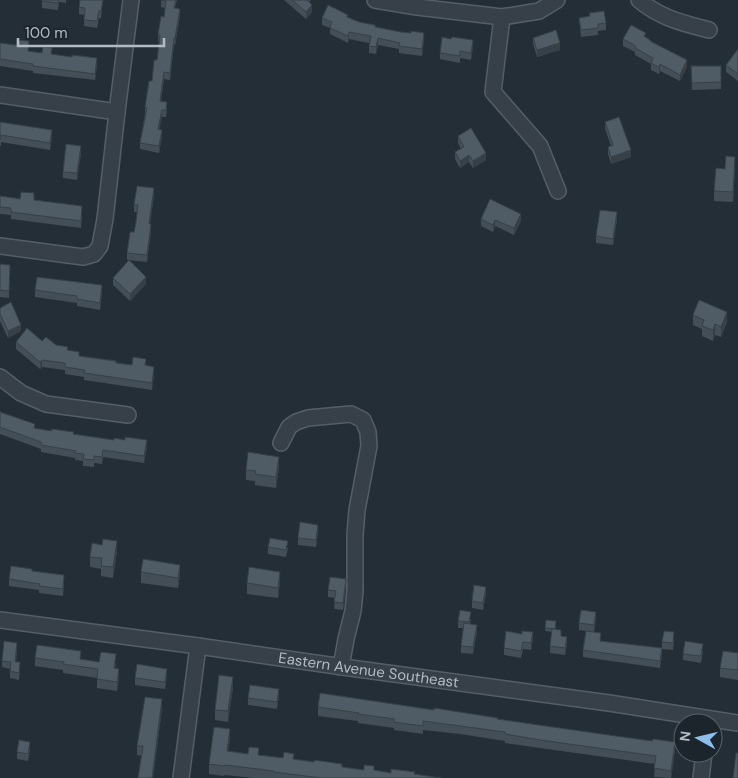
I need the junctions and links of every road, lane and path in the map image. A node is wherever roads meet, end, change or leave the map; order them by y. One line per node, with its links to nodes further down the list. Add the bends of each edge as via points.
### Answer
1 (131, 0): 8 (street)
2 (375, 0): 5 (street)
3 (557, 0): 5 (street, via 539,11)
4 (639, 0): 6 (street, via 677,22)
5 (502, 17): 9 (street, via 493,92 540,146)
6 (709, 30)
7 (0, 95): 8 (street)
8 (117, 112): 10 (street, via 105,219 100,246 94,254 83,257)
9 (558, 191)
10 (0, 246)
11 (0, 377): 12 (street, via 21,393 46,404)
12 (128, 415)
13 (281, 443): 16 (street, via 289,427 308,418 351,414 363,420 368,432 369,446 357,510 353,611)
14 (0, 620): 15 (street, Eastern Avenue Southeast)
15 (198, 646): 16 (street, Eastern Avenue Southeast); 21 (street)
16 (341, 667): 17 (street, Eastern Avenue Southeast)
17 (673, 715)
18 (723, 722): 19 (street, Eastern Avenue Southeast)
19 (738, 723)
20 (703, 763): 22 (street)
21 (181, 778)
22 (701, 778)

